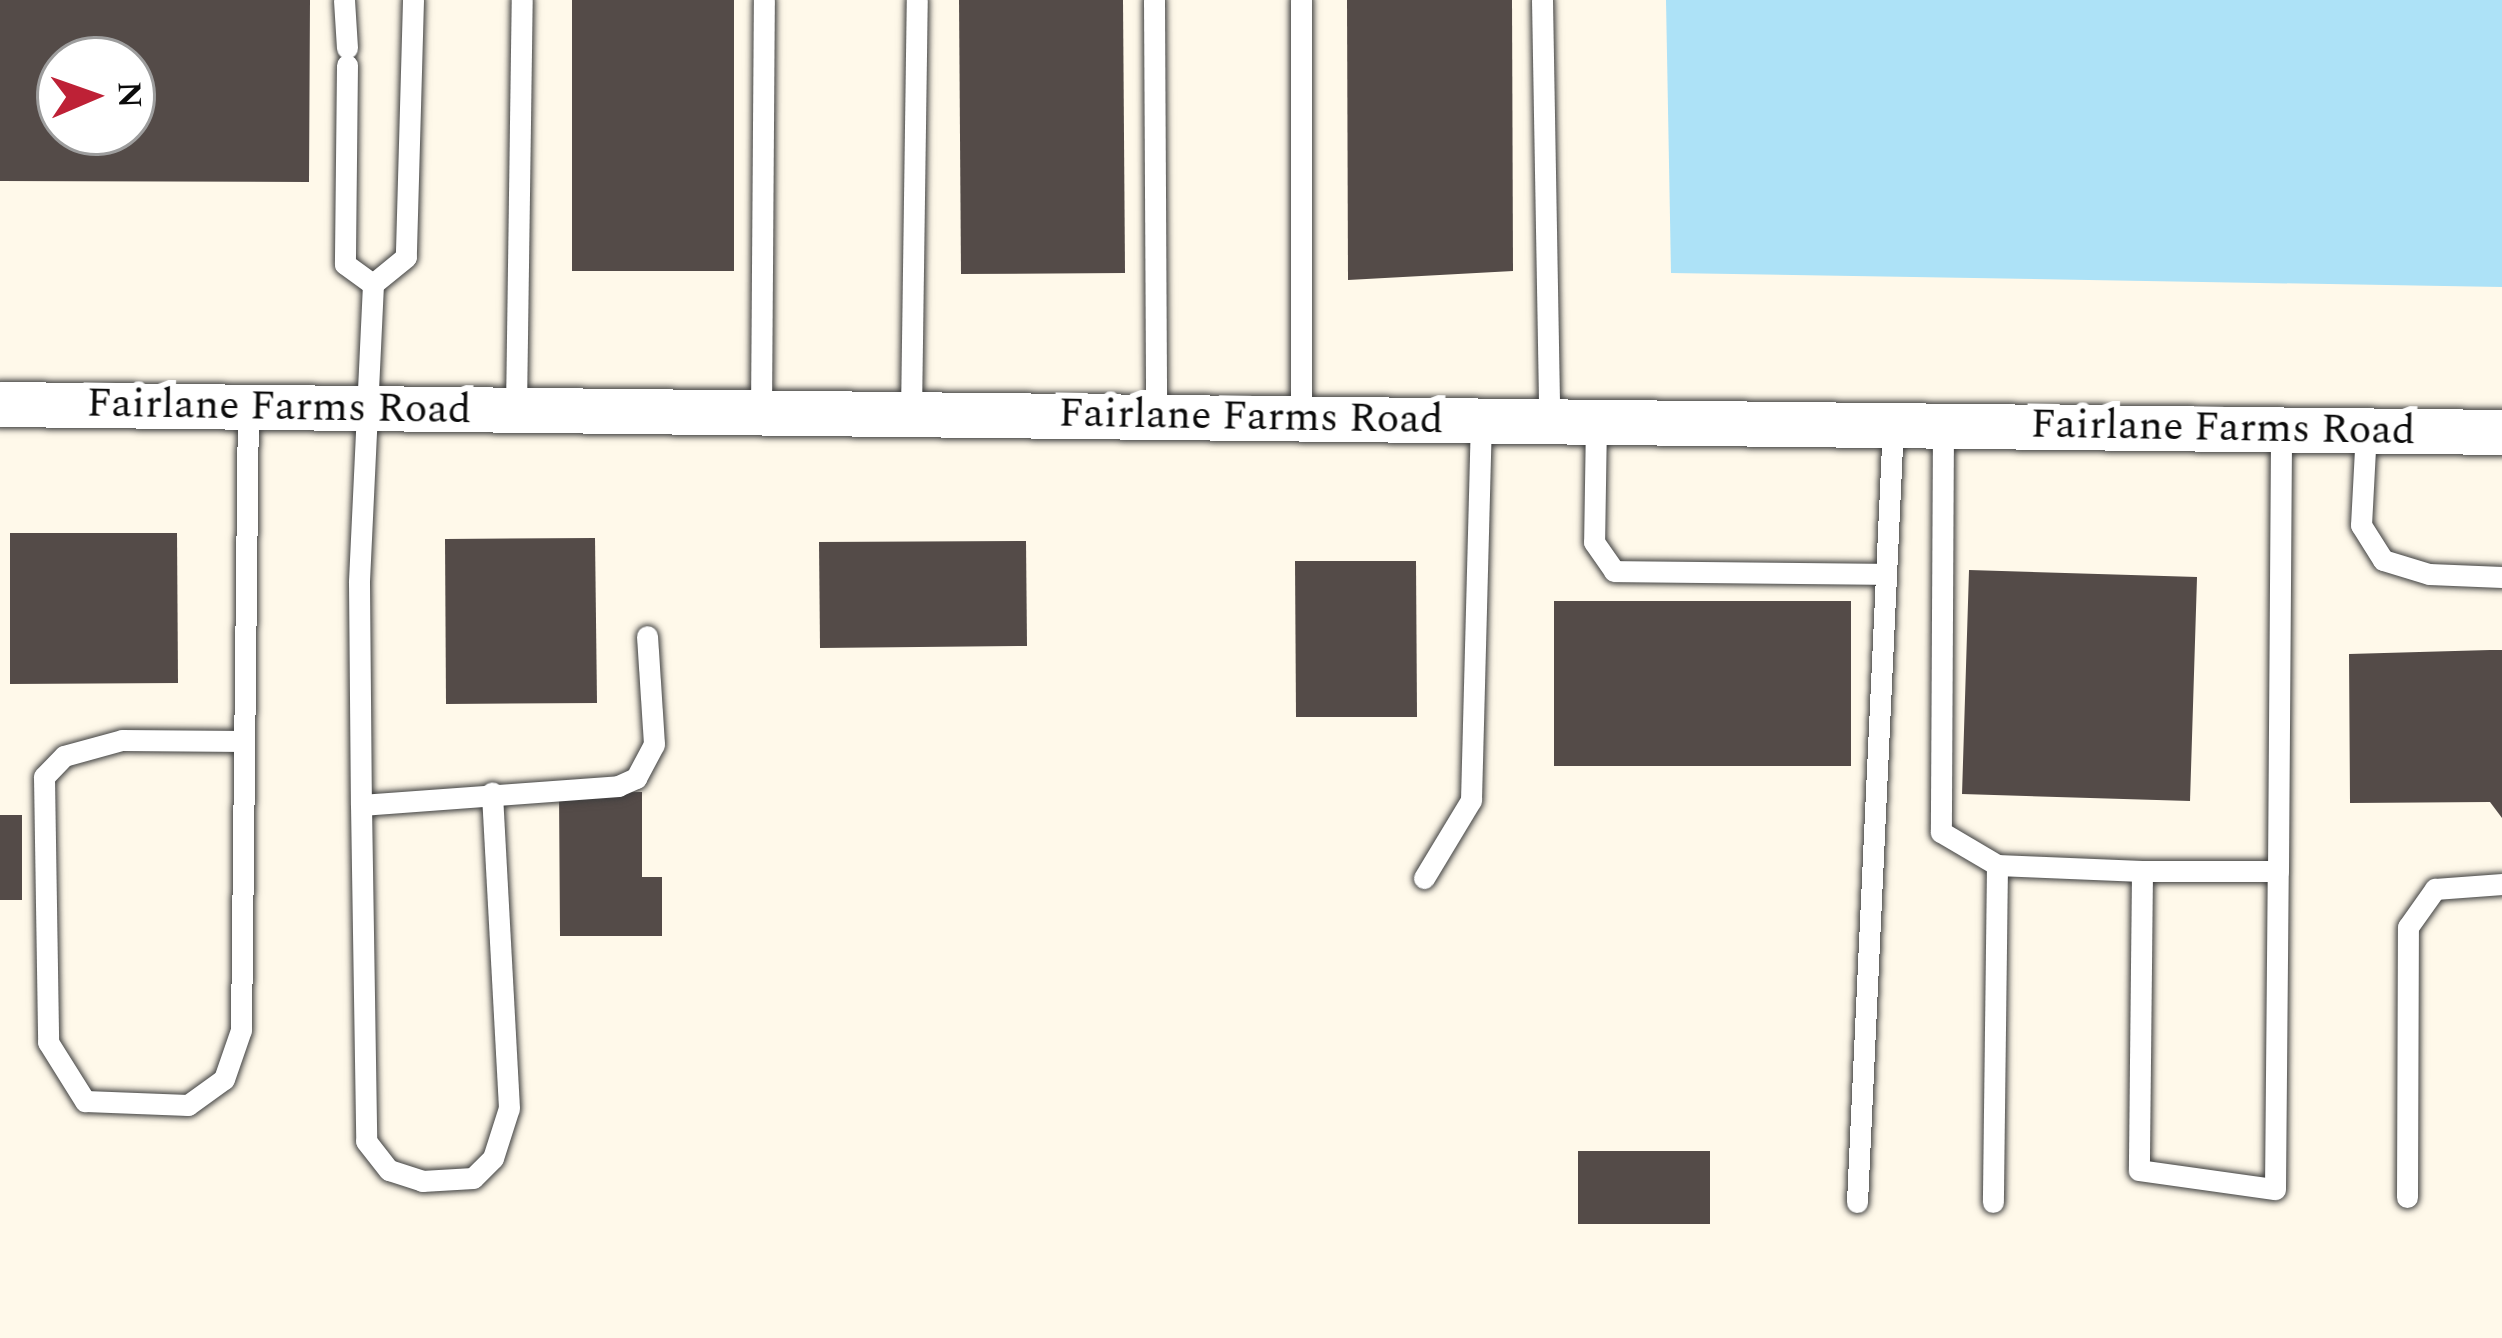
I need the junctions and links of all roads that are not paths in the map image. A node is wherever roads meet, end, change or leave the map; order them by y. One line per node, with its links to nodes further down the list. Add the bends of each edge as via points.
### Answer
1 (344, 0): 9 (lane, via 345,264)
2 (412, 0): 9 (lane, via 406,257)
3 (522, 0): 13 (lane)
4 (764, 0): 14 (lane)
5 (917, 0): 15 (lane)
6 (1154, 0): 16 (lane)
7 (1301, 0): 17 (lane)
8 (1542, 0): 19 (lane)
9 (374, 284): 12 (lane)
10 (0, 404): 11 (street, Fairlane Farms Road)
11 (248, 406): 12 (street, Fairlane Farms Road); 29 (lane)
12 (371, 409): 13 (street, Fairlane Farms Road); 31 (lane, via 358,583)
13 (515, 409): 14 (street, Fairlane Farms Road)
14 (761, 412): 15 (street, Fairlane Farms Road)
15 (911, 413): 16 (street, Fairlane Farms Road)
16 (1156, 416): 17 (street, Fairlane Farms Road)
17 (1301, 418): 18 (street, Fairlane Farms Road)
18 (1481, 420): 19 (street, Fairlane Farms Road); 35 (lane, via 1472,800)
19 (1549, 421): 20 (street, Fairlane Farms Road)
20 (1596, 421): 21 (street, Fairlane Farms Road); 26 (lane, via 1594,542 1614,571)
21 (1893, 424): 22 (street, Fairlane Farms Road); 26 (lane)
22 (1943, 425): 23 (street, Fairlane Farms Road); 32 (lane, via 1941,832)
23 (2281, 428): 24 (street, Fairlane Farms Road); 34 (lane)
24 (2366, 430): 25 (street, Fairlane Farms Road); 27 (lane, via 2361,526 2383,560 2403,570)
25 (2502, 432)
26 (1886, 574): 38 (lane)
27 (2502, 577)
28 (647, 635): 30 (lane, via 654,744 636,778 618,787)
29 (244, 741): 29 (lane, via 241,1030 224,1079 188,1105 85,1101 48,1042 44,777 64,756 122,740)
30 (492, 792): 31 (lane); 31 (lane, via 509,1108 493,1158 473,1178 422,1181 389,1170 366,1141)
31 (361, 806)
32 (1997, 866): 33 (lane); 39 (lane)
33 (2142, 871): 34 (lane); 34 (lane, via 2139,1171 2275,1189)
34 (2278, 871)
35 (1424, 878)
36 (2502, 884): 37 (lane, via 2435,889 2408,928)
37 (2407, 1197)
38 (1857, 1202)
39 (1994, 1202)

